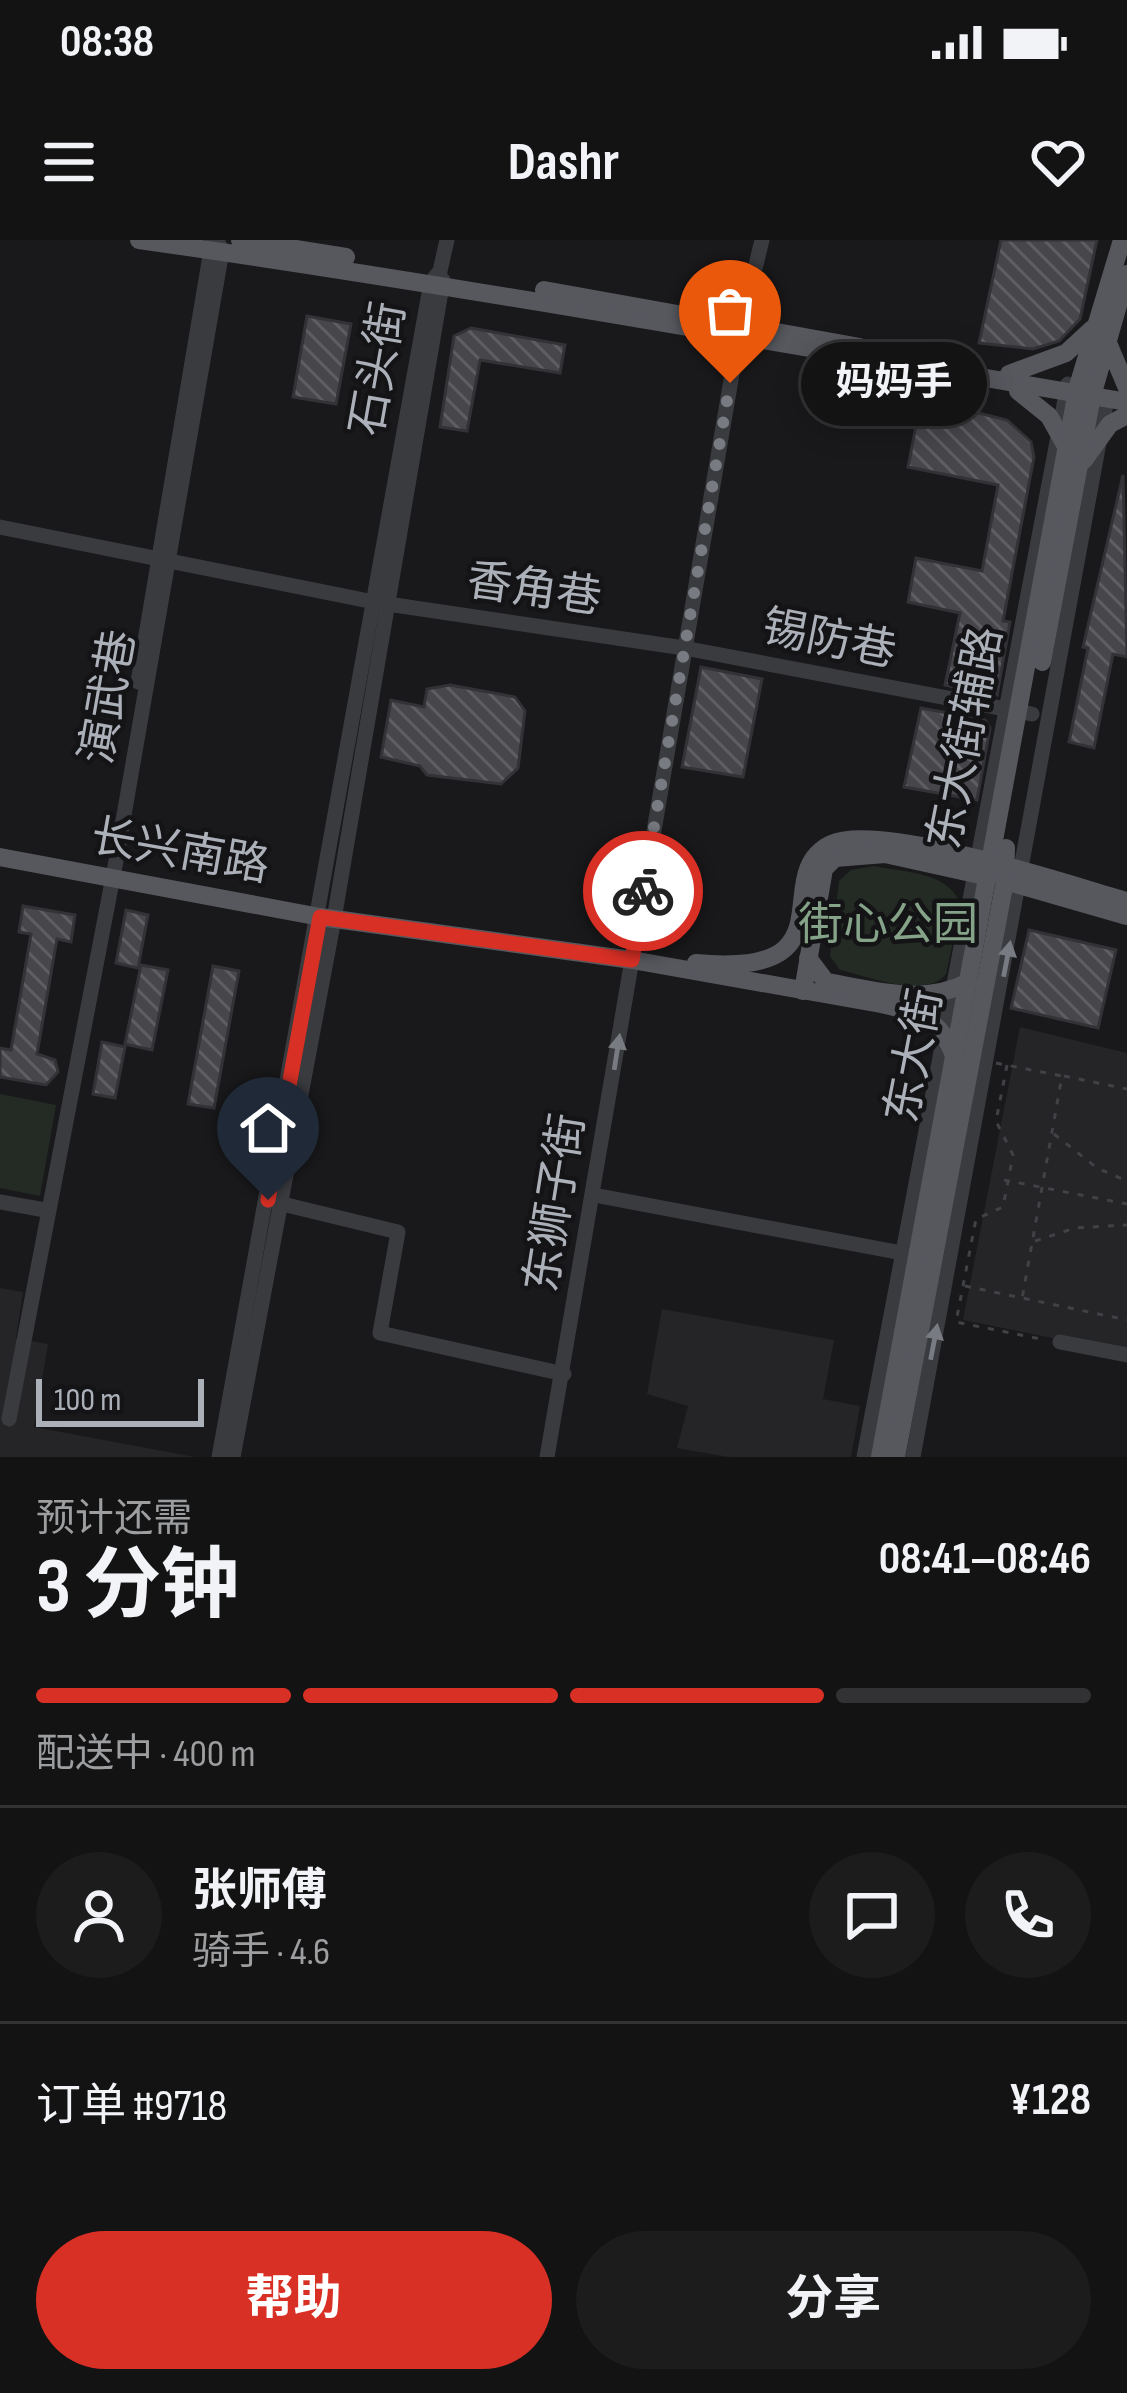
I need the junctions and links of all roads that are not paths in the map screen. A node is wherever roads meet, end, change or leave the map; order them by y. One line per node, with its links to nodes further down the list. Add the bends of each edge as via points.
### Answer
1 (140, 240): 6 (main road)
2 (240, 240): 8 (main road)
3 (447, 240): 8 (street, 石头街)
4 (763, 240): 9 (street, 东狮子街)
5 (1122, 240): 10 (main road)
6 (216, 245): 8 (main road); 19 (street, 演武巷)
7 (1127, 274): 10 (main road)
8 (439, 279): 9 (main road); 20 (street, 石头街)
9 (739, 332): 11 (main road); 21 (street, 东狮子街)
10 (1101, 333): 11 (main road); 12 (main road); 13 (main road)
11 (1009, 380): 13 (main road); 16 (main road, via 1038,403)
12 (1127, 388)
13 (1088, 394): 15 (street, 东大街辅路); 16 (main road, 东大街); 17 (main road, 东大街)
14 (1127, 415): 15 (main road)
15 (1100, 436): 17 (main road); 24 (street, 东大街辅路)
16 (1063, 441): 22 (main road, 东大街)
17 (1077, 476): 22 (main road, 东大街)
18 (0, 527): 19 (street, 香角巷)
19 (164, 560): 20 (street, 香角巷); 25 (street, 演武巷)
20 (380, 603): 21 (street, 香角巷); 28 (street, 石头街)
21 (684, 648): 22 (street, 锡防巷); 30 (street, 东狮子街)
22 (1020, 713): 24 (main road, 东大街)
23 (0, 857): 25 (main road, 长兴南路)
24 (998, 872): 26 (main road); 27 (main road); 29 (main road, via 885,854 835,858 824,868); 30 (main road, 长兴南路, via 887,841 840,841 812,862 797,925 770,961); 31 (main road, 东大街); 49 (main road, 东大街); 50 (street, 东大街辅路, one-way to 24, via 988,1061)
25 (109, 880): 28 (main road, 长兴南路); 38 (street, 演武巷)
26 (1127, 902)
27 (1127, 916)
28 (327, 918): 30 (main road, 长兴南路); 37 (street, 石头街)
29 (808, 958): 31 (main road, via 826,982 916,997); 32 (main road)
30 (632, 960): 32 (main road, 长兴南路); 35 (street, 东狮子街, one-way to 30)
31 (961, 986): 33 (street); 34 (main road, 东大街)
32 (802, 992): 33 (main road, 长兴南路, via 912,1010)
33 (945, 1033): 34 (main road); 39 (street)
34 (954, 1056): 48 (main road, 东大街)
35 (594, 1195): 39 (street); 42 (street, 东狮子街)
36 (0, 1202): 38 (street)
37 (273, 1202): 42 (street, via 398,1232 380,1333); 44 (street); 45 (street)
38 (45, 1210): 43 (street, 演武巷)
39 (902, 1252): 47 (street)
40 (1060, 1342): 41 (street)
41 (1127, 1355)
42 (564, 1374): 46 (street, 东狮子街)
43 (9, 1419)
44 (219, 1457)
45 (233, 1457)
46 (547, 1457)
47 (864, 1457)
48 (880, 1457)
49 (896, 1457)
50 (913, 1457)

